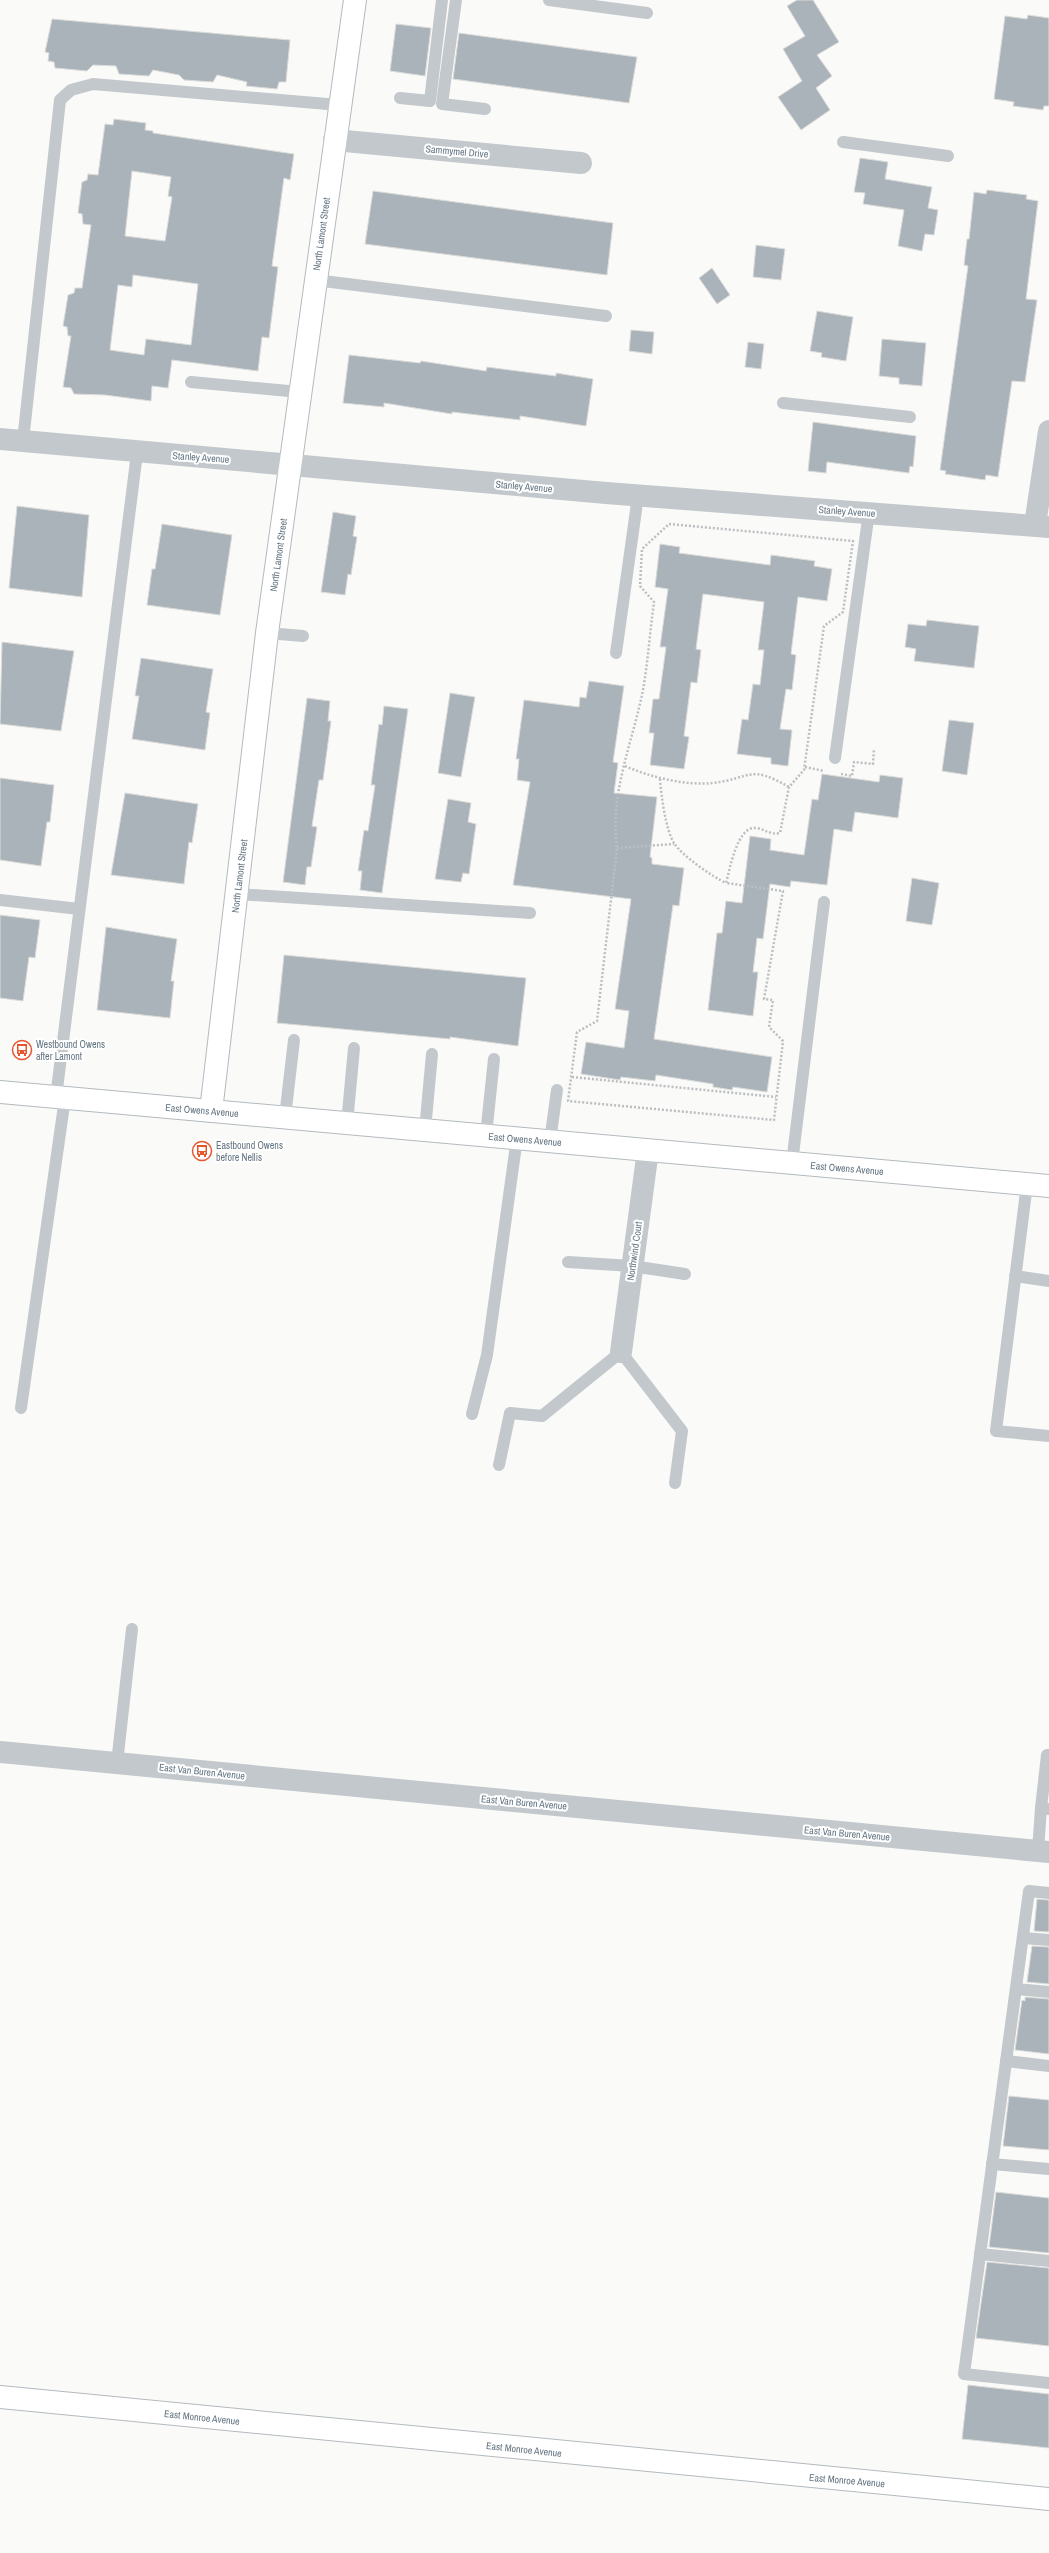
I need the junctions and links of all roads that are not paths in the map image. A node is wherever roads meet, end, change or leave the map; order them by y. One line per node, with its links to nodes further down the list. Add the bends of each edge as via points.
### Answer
1 (355, 0): 7 (street, North Lamont Street)
2 (442, 0): 6 (lane, via 430,101)
3 (456, 0): 8 (lane, via 442,104)
4 (549, 0): 5 (lane)
5 (647, 13)
6 (400, 98)
7 (339, 106): 9 (street, North Lamont Street); 21 (lane, via 93,84 71,90 60,100)
8 (485, 109)
9 (334, 140): 12 (street, Sammymel Drive); 13 (street, North Lamont Street)
10 (843, 142): 11 (lane)
11 (948, 156)
12 (581, 163)
13 (315, 280): 14 (lane); 16 (street, North Lamont Street)
14 (606, 316)
15 (191, 382): 16 (lane)
16 (299, 392): 23 (street, North Lamont Street)
17 (783, 403): 18 (lane)
18 (910, 417)
19 (1049, 431): 26 (street)
20 (0, 439): 21 (street, Stanley Avenue)
21 (23, 441): 22 (street, Stanley Avenue)
22 (137, 453): 23 (street, Stanley Avenue); 34 (lane)
23 (290, 464): 24 (street, Stanley Avenue); 27 (street, North Lamont Street)
24 (638, 496): 25 (street, Stanley Avenue); 29 (lane)
25 (869, 512): 26 (street, Stanley Avenue); 30 (lane)
26 (1042, 526)
27 (267, 633): 28 (lane); 31 (street, North Lamont Street)
28 (303, 636)
29 (616, 653)
30 (835, 758)
31 (237, 894): 35 (lane); 43 (street, North Lamont Street)
32 (0, 900): 34 (lane)
33 (824, 902): 51 (lane)
34 (80, 910): 42 (lane)
35 (530, 913)
36 (294, 1040): 44 (lane)
37 (354, 1048): 45 (lane)
38 (432, 1054): 46 (lane)
39 (494, 1059): 47 (lane)
40 (557, 1090): 49 (lane)
41 (0, 1092): 42 (street, East Owens Avenue)
42 (61, 1097): 43 (street, East Owens Avenue); 60 (lane)
43 (211, 1111): 44 (street, East Owens Avenue)
44 (285, 1118): 45 (street, East Owens Avenue)
45 (347, 1123): 46 (street, East Owens Avenue)
46 (425, 1130): 47 (street, East Owens Avenue)
47 (486, 1135): 48 (street, East Owens Avenue)
48 (517, 1138): 49 (street, East Owens Avenue); 61 (lane, via 487,1355)
49 (550, 1141): 50 (street, East Owens Avenue)
50 (648, 1150): 51 (street, East Owens Avenue); 55 (street, Northwind Court)
51 (792, 1163): 52 (street, East Owens Avenue)
52 (1027, 1184): 53 (street, East Owens Avenue); 57 (lane)
53 (1049, 1186)
54 (568, 1262): 55 (lane)
55 (632, 1266): 56 (lane); 59 (street, Northwind Court)
56 (685, 1274)
57 (1015, 1276): 58 (lane); 62 (lane, via 996,1431)
58 (1049, 1281)
59 (621, 1352): 63 (lane, via 542,1416 510,1413); 64 (lane, via 682,1432)
60 (21, 1408)
61 (472, 1414)
62 (1049, 1436)
63 (499, 1465)
64 (675, 1483)
65 (132, 1629): 68 (lane)
66 (0, 1752): 68 (street, East Van Buren Avenue)
67 (1049, 1755): 69 (lane)
68 (117, 1763): 70 (street, East Van Buren Avenue)
69 (1045, 1809): 70 (lane)
70 (1043, 1852)
71 (1049, 1893): 72 (lane, via 1029,1891)
72 (1023, 1938): 73 (lane); 74 (lane)
73 (1049, 1940)
74 (1016, 1989): 75 (lane); 76 (lane)
75 (1049, 1992)
76 (1006, 2061): 77 (lane); 78 (lane)
77 (1049, 2066)
78 (992, 2164): 79 (lane); 80 (lane)
79 (1049, 2169)
80 (980, 2254): 81 (lane); 82 (lane, via 964,2374)
81 (1049, 2261)
82 (1049, 2383)
83 (0, 2397): 84 (street, East Monroe Avenue)
84 (1049, 2499)

